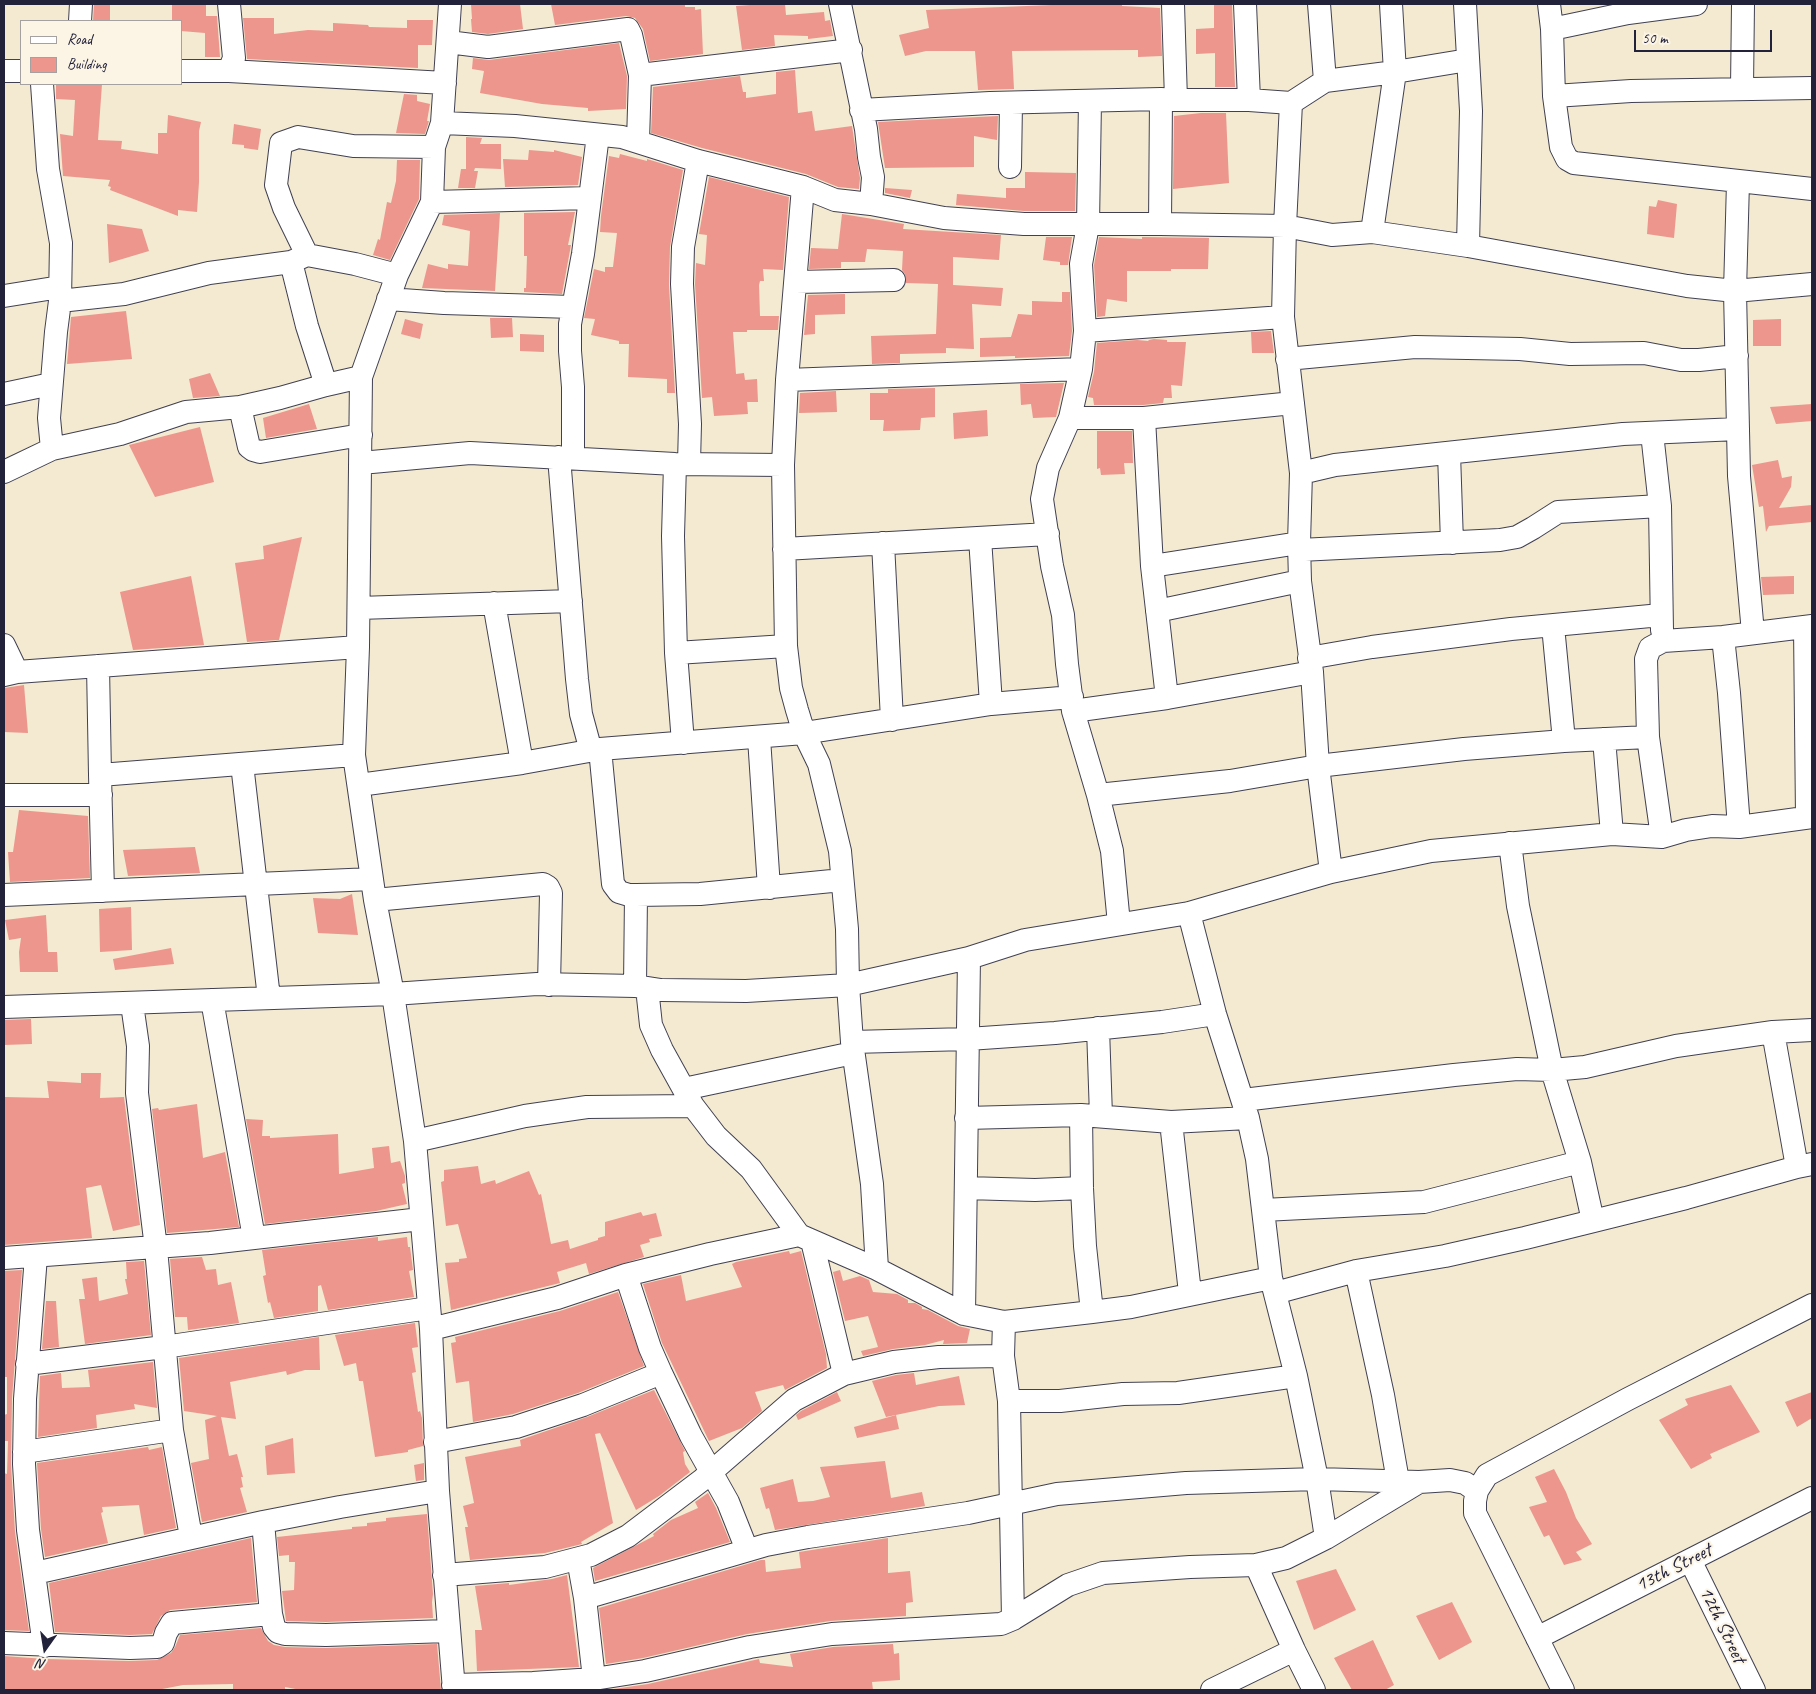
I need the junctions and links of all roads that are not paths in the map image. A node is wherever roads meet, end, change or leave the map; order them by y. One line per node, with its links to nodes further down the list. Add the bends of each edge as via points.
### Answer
1 (81, 4): 14 (street)
2 (229, 4): 22 (street, via 234,58)
3 (450, 4): 16 (street)
4 (840, 4): 5 (street); 17 (street)
5 (844, 4)
6 (1173, 4): 31 (street)
7 (1245, 4): 32 (street)
8 (1319, 4): 25 (street)
9 (1391, 4): 23 (street)
10 (1465, 4): 18 (street)
11 (1549, 4): 15 (street)
12 (1696, 4): 15 (street, via 1628,13)
13 (1743, 4): 28 (street)
14 (80, 20)
15 (1552, 29): 30 (street)
16 (448, 42): 24 (street, via 488,47 628,29); 26 (street)
17 (851, 50): 24 (street); 36 (street)
18 (1468, 60): 23 (street); 53 (street, via 1471,111)
19 (4, 71): 20 (street)
20 (20, 71)
21 (182, 71): 22 (street)
22 (229, 71): 26 (street)
23 (1395, 72): 25 (street); 52 (street)
24 (640, 75): 39 (street)
25 (1325, 81): 35 (street)
26 (445, 83): 37 (street)
27 (42, 85): 60 (street, via 48,169 60,243)
28 (1742, 88): 29 (street); 30 (street)
29 (1812, 88)
30 (1554, 96): 43 (street, via 1561,147 1567,159 1574,164)
31 (1169, 99): 32 (street); 33 (street); 49 (street)
32 (1249, 100): 35 (street)
33 (1090, 101): 34 (street); 50 (street)
34 (1011, 103): 36 (street); 42 (street)
35 (1291, 103): 51 (street)
36 (861, 110): 48 (street, via 873,176)
37 (442, 123): 38 (street); 40 (street)
38 (598, 134): 39 (street); 46 (street)
39 (638, 141): 41 (street)
40 (434, 147): 47 (street); 54 (street, via 353,146 298,137 281,143 276,186)
41 (698, 161): 44 (street); 85 (street, via 683,247 690,424)
42 (1010, 167)
43 (1738, 182): 45 (street); 59 (street)
44 (803, 187): 48 (street, via 835,200); 57 (street)
45 (1812, 189)
46 (590, 198): 47 (street); 63 (street, via 584,254)
47 (432, 202): 55 (street)
48 (870, 204): 50 (street, via 944,218)
49 (1160, 224): 50 (street); 51 (street)
50 (1088, 225): 65 (street, via 1081,264)
51 (1285, 226): 52 (street, via 1332,235); 64 (street)
52 (1372, 232): 53 (street)
53 (1468, 246): 59 (street, via 1688,286)
54 (299, 259): 55 (street, via 355,264); 60 (street, via 209,273 124,294); 72 (street, via 307,326)
55 (397, 275): 62 (street)
56 (894, 280): 57 (street)
57 (796, 282): 70 (street)
58 (1812, 284): 59 (street)
59 (1735, 291): 66 (street)
60 (60, 294): 61 (street); 71 (street)
61 (4, 296)
62 (388, 299): 63 (street); 69 (street)
63 (572, 307): 83 (street, via 570,351 573,387)
64 (1283, 318): 65 (street); 67 (street)
65 (1086, 331): 68 (street)
66 (1737, 356): 67 (street, via 1681,360 1644,353 1570,354 1520,349 1415,347); 78 (street)
67 (1287, 359): 74 (street)
68 (1081, 369): 70 (street); 76 (street)
69 (361, 377): 72 (street); 80 (street)
70 (787, 380): 86 (street)
71 (51, 384): 73 (street); 81 (street, via 49,418)
72 (326, 385): 75 (street)
73 (4, 394)
74 (1292, 403): 77 (street); 88 (street)
75 (240, 407): 80 (street, via 249,447 260,452); 81 (street, via 186,412 120,434)
76 (1070, 418): 77 (street); 90 (street, via 1048,468 1042,499)
77 (1144, 418): 96 (street)
78 (1738, 429): 79 (street); 105 (street)
79 (1652, 433): 82 (street); 89 (street)
80 (361, 435): 84 (street)
81 (52, 449): 87 (street)
82 (1449, 453): 88 (street, via 1335,465); 93 (street)
83 (566, 457): 84 (street, via 470,453); 85 (street); 98 (street, via 561,503)
84 (361, 463): 100 (street)
85 (682, 463): 86 (street); 111 (street, via 673,536)
86 (783, 465): 95 (street)
87 (4, 472)
88 (1301, 473): 94 (street)
89 (1660, 506): 93 (street, via 1558,512 1517,537); 102 (street)
90 (1048, 534): 91 (street); 117 (street, via 1063,615)
91 (980, 538): 92 (street); 116 (street)
92 (883, 543): 95 (street); 118 (street)
93 (1452, 543): 94 (street)
94 (1299, 546): 96 (street); 97 (street)
95 (784, 549): 109 (street)
96 (1152, 566): 101 (street)
97 (1300, 581): 101 (street); 112 (street)
98 (572, 601): 99 (street); 125 (street, via 581,714)
99 (494, 604): 100 (street); 128 (street)
100 (359, 608): 110 (street)
101 (1157, 610): 115 (street)
102 (1661, 615): 103 (street); 107 (street)
103 (1553, 626): 112 (street, via 1372,647); 123 (street)
104 (1809, 627): 105 (street); 134 (street)
105 (1753, 633): 106 (street)
106 (1723, 637): 107 (street); 135 (street)
107 (1663, 641): 120 (street, via 1650,648 1646,659)
108 (4, 645): 114 (street)
109 (786, 646): 111 (street); 119 (street, via 791,688)
110 (358, 647): 113 (street); 126 (street)
111 (676, 653): 124 (street)
112 (1310, 665): 115 (street); 129 (street)
113 (98, 666): 114 (street); 131 (street)
114 (10, 674)
115 (1166, 698): 117 (street)
116 (991, 704): 117 (street); 118 (street)
117 (1073, 704): 133 (street)
118 (892, 720): 119 (street)
119 (804, 733): 121 (street); 141 (street, via 819,764 840,851)
120 (1648, 737): 122 (street); 137 (street)
121 (759, 738): 124 (street); 143 (street)
122 (1604, 740): 123 (street); 136 (street)
123 (1564, 741): 129 (street)
124 (683, 743): 125 (street)
125 (596, 750): 128 (street); 146 (street, via 614,884 619,892)
126 (354, 755): 127 (street); 130 (street)
127 (242, 764): 131 (street); 142 (street)
128 (522, 764): 130 (street)
129 (1318, 766): 133 (street, via 1230,781); 139 (street)
130 (359, 784): 140 (street)
131 (100, 785): 132 (street); 144 (street)
132 (4, 795)
133 (1098, 795): 149 (street, via 1112,851)
134 (1809, 817): 135 (street)
135 (1739, 827): 137 (street, via 1695,828)
136 (1612, 834): 137 (street); 138 (street)
137 (1662, 837)
138 (1510, 843): 139 (street, via 1431,851); 165 (street, via 1518,906)
139 (1331, 872): 148 (street)
140 (372, 878): 142 (street); 147 (street)
141 (842, 880): 143 (street); 152 (street)
142 (256, 884): 144 (street); 155 (street)
143 (770, 888): 146 (street)
144 (103, 891): 145 (street)
145 (4, 895)
146 (636, 895): 153 (street)
147 (374, 900): 151 (street, via 543,884 550,893); 154 (street)
148 (1189, 913): 149 (street); 159 (street)
149 (1119, 924): 150 (street, via 1025,940)
150 (969, 958): 152 (street); 163 (street)
151 (549, 985): 153 (street); 154 (street)
152 (848, 985): 153 (street, via 746,991); 164 (street)
153 (641, 987): 166 (street, via 651,1025)
154 (393, 994): 155 (street); 171 (street)
155 (269, 998): 156 (street)
156 (212, 1000): 157 (street); 179 (street)
157 (132, 1004): 158 (street); 181 (street, via 138,1046 137,1093)
158 (4, 1007)
159 (1215, 1014): 160 (street); 167 (street)
160 (1098, 1028): 163 (street); 168 (street)
161 (1812, 1030): 162 (street)
162 (1773, 1032): 165 (street, via 1676,1046 1585,1067); 173 (street)
163 (968, 1039): 164 (street); 169 (street)
164 (853, 1048): 166 (street); 184 (street, via 872,1184)
165 (1552, 1070): 167 (street, via 1517,1069 1454,1075); 172 (street)
166 (688, 1098): 171 (street, via 525,1116); 180 (street, via 716,1136 751,1169)
167 (1246, 1109): 170 (street); 176 (street, via 1257,1159)
168 (1091, 1115): 169 (street); 170 (street); 175 (street)
169 (966, 1118): 174 (street)
170 (1171, 1122): 188 (street)
171 (415, 1141): 177 (street)
172 (1580, 1162): 176 (street, via 1424,1202); 178 (street)
173 (1805, 1165): 178 (street)
174 (966, 1188): 175 (street); 191 (street)
175 (1082, 1188): 190 (street)
176 (1263, 1210): 187 (street)
177 (422, 1219): 179 (street); 192 (street)
178 (1594, 1222): 185 (street, via 1445,1256)
179 (254, 1238): 181 (street)
180 (806, 1238): 184 (street); 186 (street, via 710,1254); 198 (street)
181 (156, 1248): 182 (street); 194 (street)
182 (36, 1256): 183 (street); 196 (street)
183 (4, 1258)
184 (877, 1269): 191 (street)
185 (1356, 1271): 187 (street); 206 (street, via 1382,1395)
186 (626, 1275): 192 (street, via 557,1298); 197 (street)
187 (1273, 1285): 188 (street); 199 (street)
188 (1190, 1294): 190 (street)
189 (1812, 1305): 208 (street, via 1487,1475)
190 (1092, 1312): 193 (street)
191 (964, 1314): 193 (street)
192 (430, 1318): 194 (street); 202 (street)
193 (1004, 1322): 195 (street)
194 (164, 1347): 196 (street); 201 (street)
195 (1003, 1356): 198 (street, via 939,1357 894,1362); 200 (street)
196 (27, 1364): 203 (street)
197 (661, 1373): 202 (street, via 583,1405 516,1427); 204 (street)
198 (844, 1374): 204 (street, via 794,1400)
199 (1296, 1376): 200 (street, via 1178,1393); 205 (street)
200 (1008, 1401): 210 (street)
201 (172, 1430): 203 (street); 212 (street)
202 (435, 1442): 207 (street)
203 (17, 1460): 218 (street)
204 (712, 1472): 214 (street, via 731,1508); 215 (street, via 628,1536)
205 (1317, 1479): 206 (street); 210 (street, via 1186,1483 1057,1494); 213 (street)
206 (1408, 1481): 208 (street, via 1450,1480 1465,1483); 213 (street)
207 (438, 1491): 211 (street); 219 (street)
208 (1477, 1491): 224 (street, via 1475,1513)
209 (1812, 1498): 216 (street, 13th Street)
210 (1011, 1503): 214 (street, via 968,1513 808,1536); 222 (street)
211 (263, 1522): 212 (street); 221 (street)
212 (191, 1537): 218 (street)
213 (1326, 1538): 217 (street, via 1286,1558)
214 (747, 1550): 220 (street)
215 (578, 1560): 219 (street, via 544,1567); 220 (street)
216 (1690, 1560): 224 (street, 13th Street); 235 (street, 12th Street)
217 (1256, 1564): 222 (street, via 1103,1573 1068,1585); 227 (street)
218 (35, 1573): 226 (street)
219 (444, 1575): 223 (street)
220 (585, 1598): 228 (street)
221 (271, 1614): 223 (street, via 274,1627 285,1634); 226 (street, via 172,1623 163,1643 157,1647)
222 (1013, 1619): 229 (street, via 1001,1624 832,1634 750,1647)
223 (448, 1631): 231 (street)
224 (1537, 1638): 234 (street)
225 (4, 1643): 226 (street)
226 (44, 1646)
227 (1294, 1650): 232 (street); 233 (street)
228 (594, 1679): 229 (street); 230 (street)
229 (647, 1681)
230 (572, 1685): 231 (street, via 533,1683)
231 (454, 1687)
232 (1212, 1690)
233 (1314, 1690)
234 (1562, 1690)
235 (1754, 1690)

